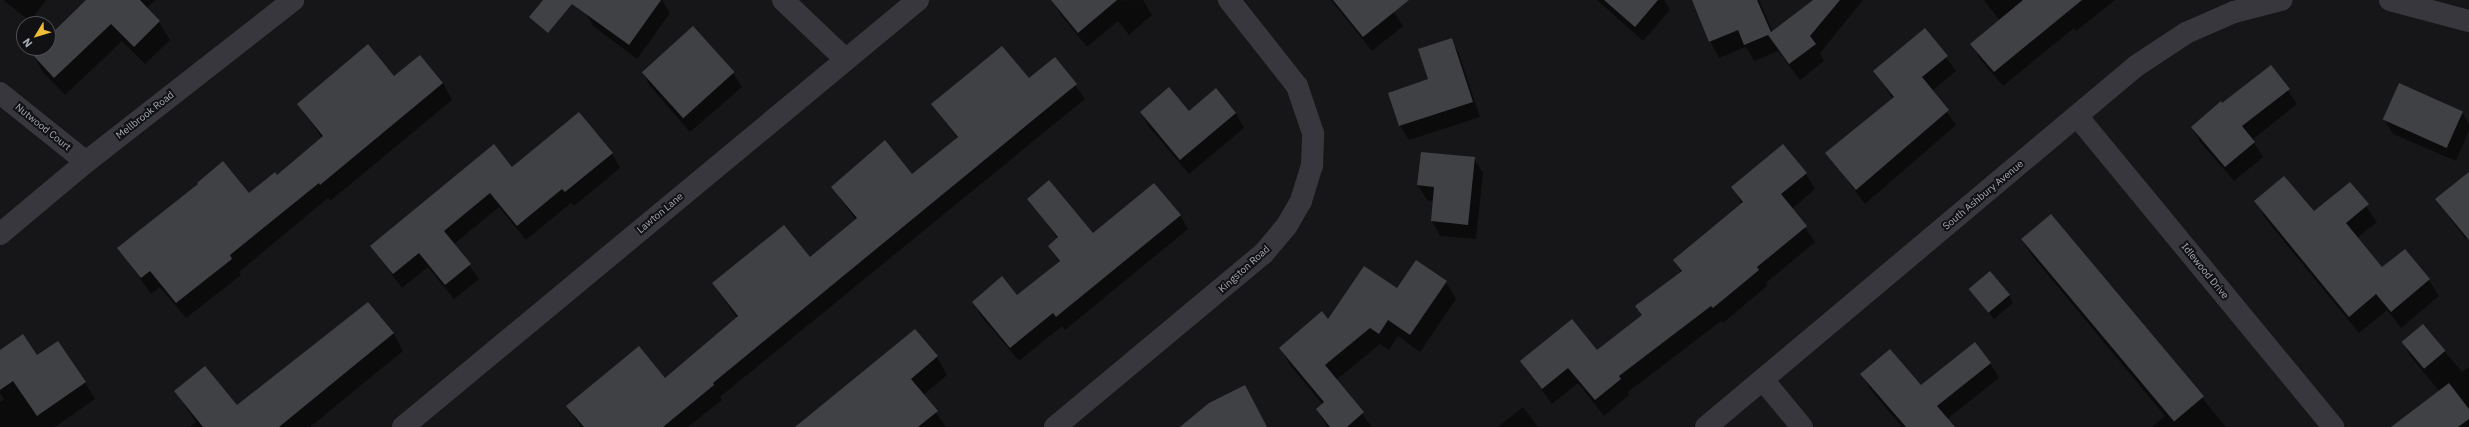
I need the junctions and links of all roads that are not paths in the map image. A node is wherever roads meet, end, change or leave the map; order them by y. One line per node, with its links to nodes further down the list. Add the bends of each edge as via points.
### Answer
1 (293, 0): 11 (street, Mellbrook Road)
2 (783, 0): 8 (street)
3 (918, 0): 8 (street, Lawton Lane)
4 (1229, 0): 15 (street, Kingston Road, via 1300,92 1313,133 1312,166 1301,201 1286,227 1263,254)
5 (2282, 0): 10 (street, South Ashbury Avenue, via 2234,12 2186,33 2136,66)
6 (2390, 0): 7 (street)
7 (2469, 21)
8 (845, 59): 14 (street, Lawton Lane)
9 (0, 93): 11 (street, Nutwood Court)
10 (2077, 116): 13 (street, South Ashbury Avenue); 18 (street, Idlewood Drive)
11 (86, 162): 12 (street, Mellbrook Road)
12 (0, 234)
13 (1763, 380): 16 (street, South Ashbury Avenue); 17 (street)
14 (403, 427)
15 (1055, 427)
16 (1706, 427)
17 (1802, 427)
18 (2333, 427)

